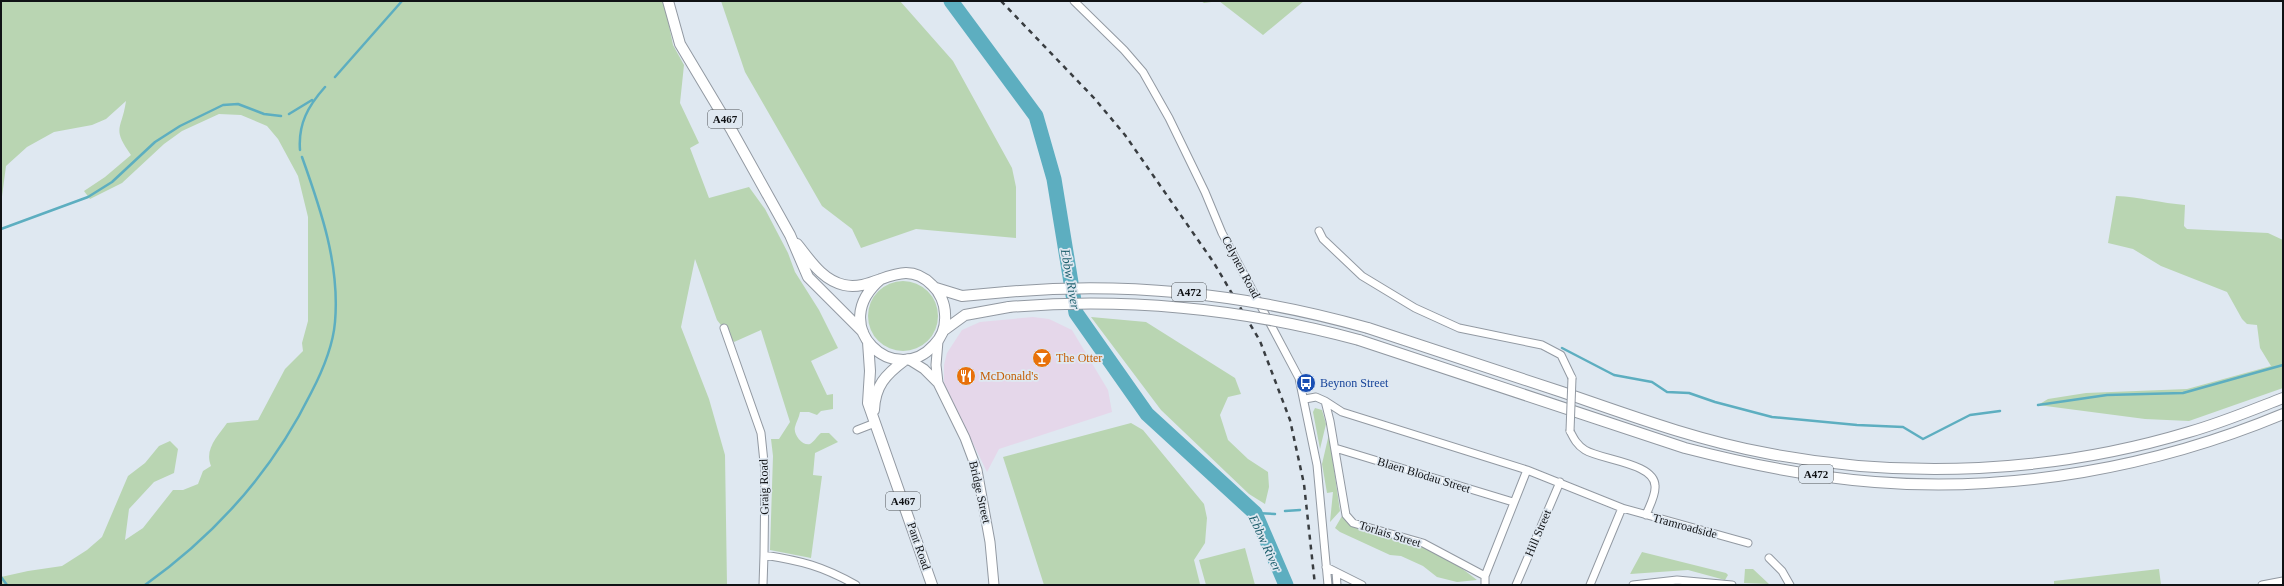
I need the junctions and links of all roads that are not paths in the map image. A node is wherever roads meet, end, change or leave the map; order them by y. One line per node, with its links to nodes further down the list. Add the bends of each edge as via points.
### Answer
1 (668, 1): 4 (main road, A467, via 680,44)
2 (1074, 1): 15 (street, Celynen Road, via 1124,50 1147,79 1173,124 1222,233 1299,378)
3 (1319, 232): 25 (street, bridge, via 1323,239 1362,276 1415,308 1459,328 1542,345 1561,355 1572,378 1570,431 1576,443 1586,451 1649,472 1656,488)
4 (790, 235): 5 (main road, A467, via 821,273 837,283 855,286); 9 (main road, A467, via 810,280)
5 (881, 279): 6 (main road, A472, via 894,274 908,273 924,278); 9 (main road, via 869,290 863,301 860,317)
6 (936, 288): 8 (main road, A472, via 945,311); 14 (main road, A472, bridge, via 962,296 1103,288 1146,289 1217,295 1310,312 1368,328 1653,423 1715,441 1824,463 1876,468 1946,469 2080,458 2189,432)
7 (724, 328): 27 (street, Graig Road, via 761,433 765,472)
8 (943, 331): 10 (main road, A472); 17 (main road, A472, bridge, via 965,315 1009,307 1107,303 1181,307 1254,316 1308,326 1359,340 1685,448 1739,462 1875,482 1978,482 2056,476 2137,461 2214,441)
9 (862, 332): 11 (main road)
10 (938, 341): 12 (main road, A472, via 923,354); 13 (street, Bridge Street)
11 (868, 342): 12 (main road, via 883,354); 18 (main road, Pant Road / A467, via 868,403)
12 (906, 360): 13 (street, Bridge Street, via 929,373); 18 (main road, Pant Road / A467, via 881,380 876,394)
13 (938, 383): 36 (street, Bridge Street, via 965,438 977,470 990,542)
14 (2283, 398)
15 (1305, 400): 16 (street, via 1316,397); 29 (street, Celynen Road, via 1317,465)
16 (1325, 401): 20 (street, Torlais Street); 21 (street, via 1342,412)
17 (2283, 414)
18 (874, 420): 19 (street); 35 (main road, Pant Road / A467)
19 (857, 430)
20 (1335, 448): 23 (street, Blaen Blodau Street); 31 (street, Torlais Street, via 1346,515 1353,522 1423,543)
21 (1527, 470): 22 (street, Tramroadside); 23 (street)
22 (1560, 482): 24 (street, Tramroadside); 41 (street, Hill Street)
23 (1513, 502): 31 (street)
24 (1622, 508): 25 (street, Tramroadside); 42 (street)
25 (1646, 515): 26 (street, Tramroadside)
26 (1748, 543)
27 (764, 555): 33 (street, Graig Road); 34 (street, via 816,565)
28 (1769, 558): 45 (street, via 1782,571)
29 (1326, 568): 30 (street); 37 (street, Celynen Road)
30 (1336, 572): 38 (street); 39 (street)
31 (1485, 576): 40 (street)
32 (2283, 581): 46 (street)
33 (763, 585)
34 (856, 585)
35 (932, 585)
36 (994, 585)
37 (1328, 585)
38 (1337, 585)
39 (1362, 585)
40 (1485, 585)
41 (1516, 585)
42 (1590, 585)
43 (1633, 585): 44 (street, via 1677,580)
44 (1732, 585)
45 (1790, 585)
46 (2262, 585)

